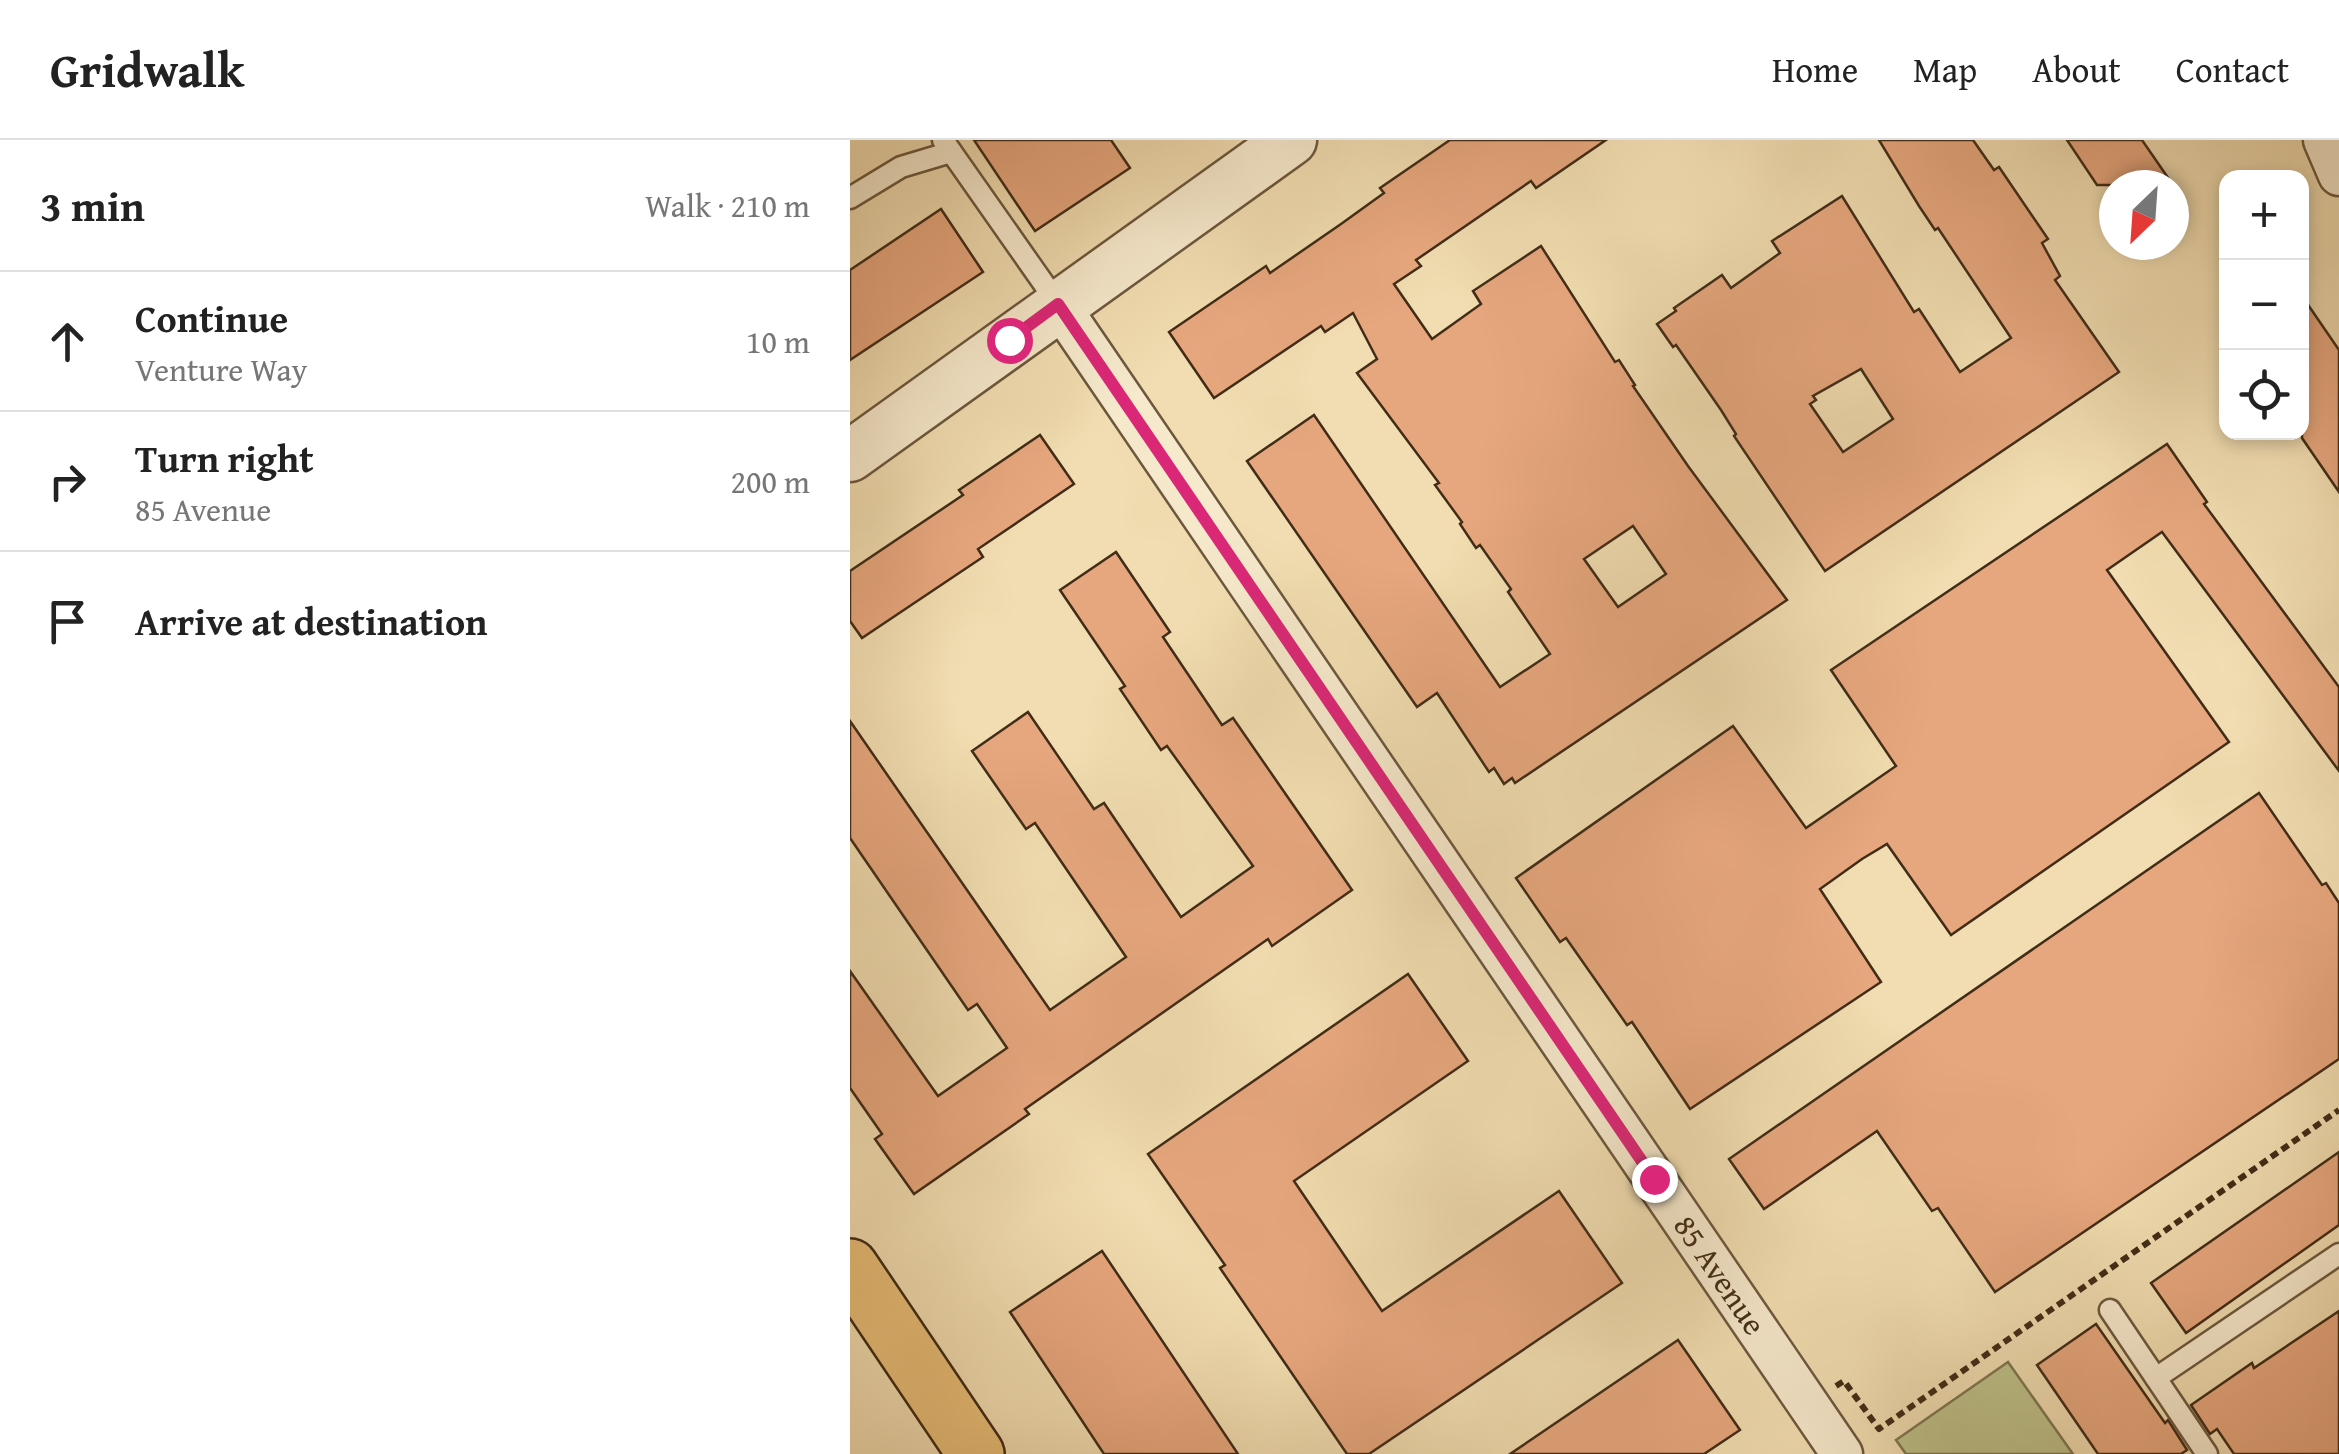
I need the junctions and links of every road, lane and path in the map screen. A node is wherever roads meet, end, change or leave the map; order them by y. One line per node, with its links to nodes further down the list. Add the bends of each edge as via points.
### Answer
1 (1292, 140): 6 (street)
2 (2324, 140): 4 (street)
3 (947, 146): 5 (lane); 6 (lane)
4 (2339, 174)
5 (850, 198)
6 (1058, 304): 7 (street); 14 (street, 85 Avenue)
7 (850, 456)
8 (2339, 1110): 13 (path)
9 (2336, 1263): 12 (lane)
10 (850, 1267): 15 (main road)
11 (2110, 1310): 12 (lane)
12 (2156, 1378): 16 (lane)
13 (1879, 1428)
14 (1832, 1450)
15 (976, 1454)
16 (2208, 1454)

